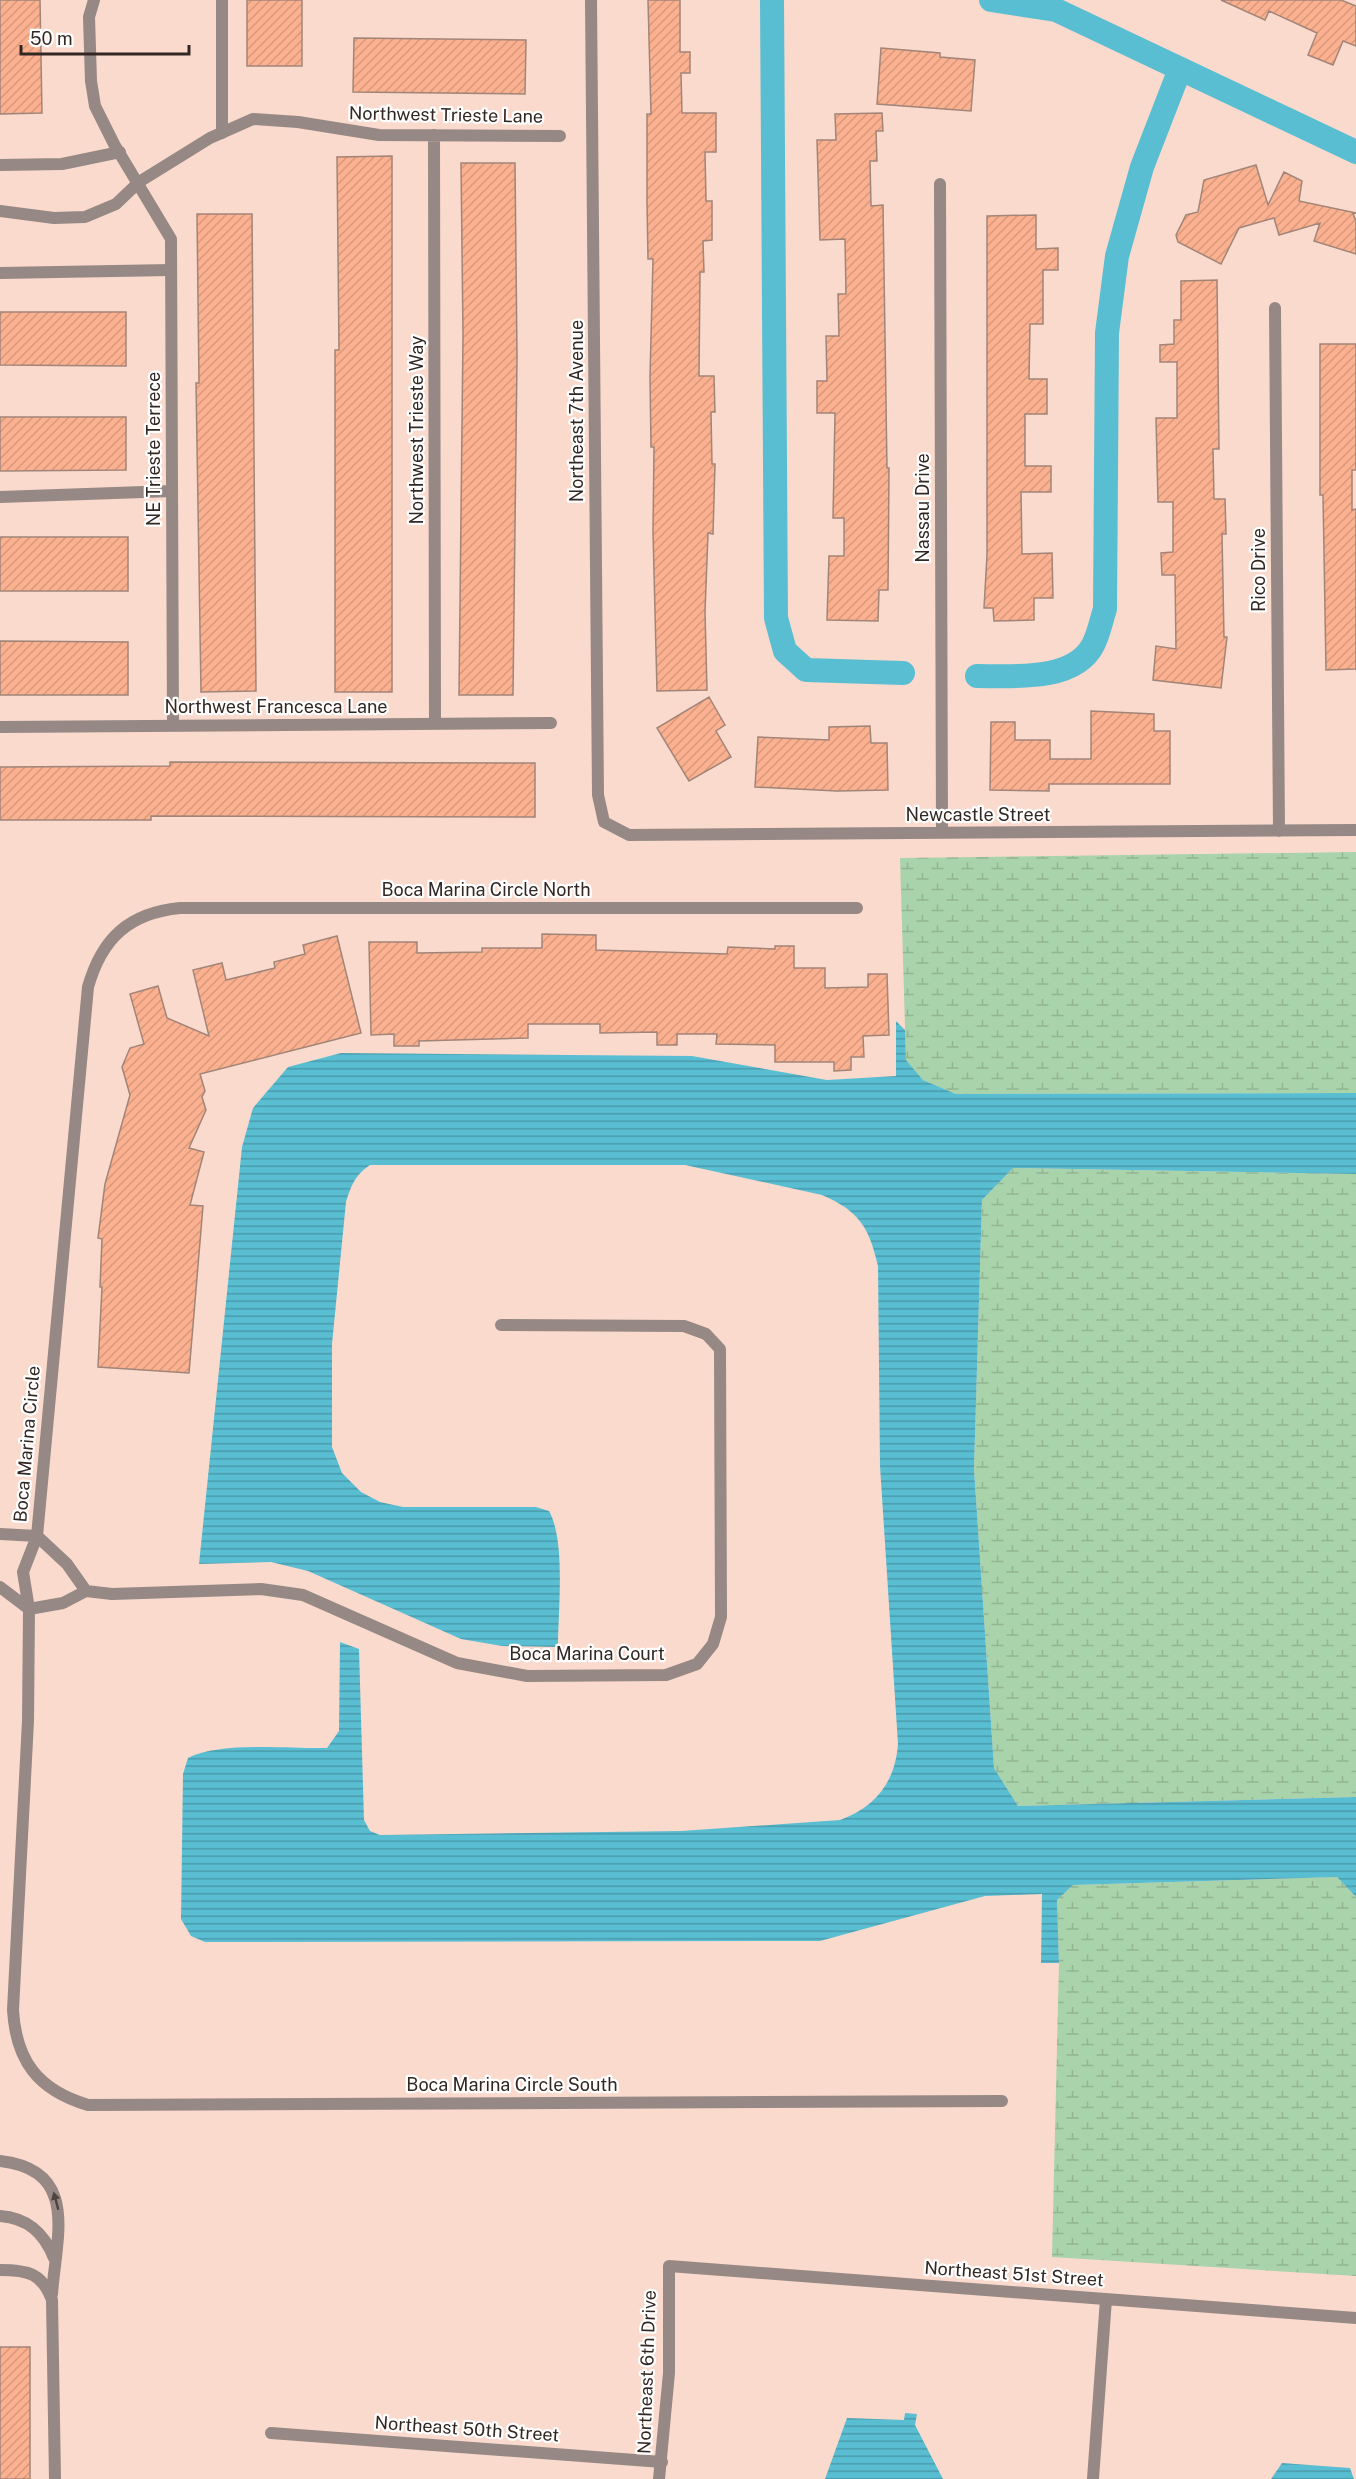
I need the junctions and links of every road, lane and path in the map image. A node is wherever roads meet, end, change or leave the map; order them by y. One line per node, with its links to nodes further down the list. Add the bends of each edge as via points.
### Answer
1 (94, 0): 7 (street, NE Trieste Terrece, via 89,17 92,89 95,106)
2 (222, 0): 4 (street)
3 (591, 0): 21 (street, Northeast 7th Avenue, via 598,795)
4 (222, 133): 5 (street, Northwest Trieste Lane, via 253,119 380,135); 9 (street, Northwest Trieste Lane)
5 (434, 135): 6 (street, Northwest Trieste Lane); 17 (street, Northwest Trieste Way)
6 (560, 136)
7 (120, 152): 8 (street, via 62,164); 9 (street, NE Trieste Terrece)
8 (0, 165)
9 (139, 182): 11 (street, Northwest Trieste Lane, via 116,204 85,217 54,218); 12 (street, NE Trieste Terrece, via 171,239)
10 (940, 184): 24 (street, Nassau Drive)
11 (0, 211)
12 (171, 270): 13 (street); 15 (street, NE Trieste Terrece)
13 (0, 273)
14 (1275, 308): 23 (street, Rico Drive)
15 (172, 491): 16 (street); 19 (street, NE Trieste Terrece)
16 (0, 497)
17 (435, 723): 18 (street, Northwest Francesca Lane); 19 (street, Northwest Francesca Lane)
18 (552, 723)
19 (173, 725): 20 (street, Northwest Francesca Lane)
20 (0, 727)
21 (604, 822): 24 (street, Newcastle Street, via 629,835)
22 (1356, 830): 23 (street, Newcastle Street)
23 (1279, 831): 24 (street, Newcastle Street)
24 (942, 833)
25 (857, 908): 26 (street, Boca Marina Circle North, via 180,908 159,910)
26 (120, 930): 29 (street, Boca Marina Circle, via 94,966 88,987)
27 (501, 1325): 31 (street, Boca Marina Court, via 684,1326 706,1334 720,1349 721,1617 713,1644 697,1664 666,1675 527,1676 457,1663 324,1602 282,1591)
28 (0, 1534): 29 (street)
29 (37, 1536): 31 (street, via 67,1564); 32 (street, Boca Marina Circle, via 23,1572)
30 (0, 1587): 32 (street)
31 (86, 1591): 32 (street, via 63,1603)
32 (29, 1609): 33 (street, Boca Marina Circle, via 28,1721 13,2010 17,2042)
33 (32, 2071): 34 (street, Boca Marina Circle South, via 57,2092 88,2105)
34 (1002, 2101)
35 (0, 2161): 37 (street, one-way to 35, via 59,2203 51,2185 32,2168)
36 (0, 2216): 37 (street, via 27,2223 46,2239)
37 (55, 2259): 41 (street)
38 (669, 2266): 40 (street, Northeast 51st Street); 44 (street, Northeast 6th Drive, via 669,2373)
39 (0, 2270): 41 (street, via 34,2275 46,2283)
40 (1106, 2299): 42 (street, Northeast 51st Street); 47 (street)
41 (52, 2300): 45 (street)
42 (1356, 2318)
43 (271, 2433): 44 (street, Northeast 50th Street)
44 (662, 2462): 46 (street, Northeast 6th Drive)
45 (55, 2479)
46 (659, 2479)
47 (1093, 2479)

